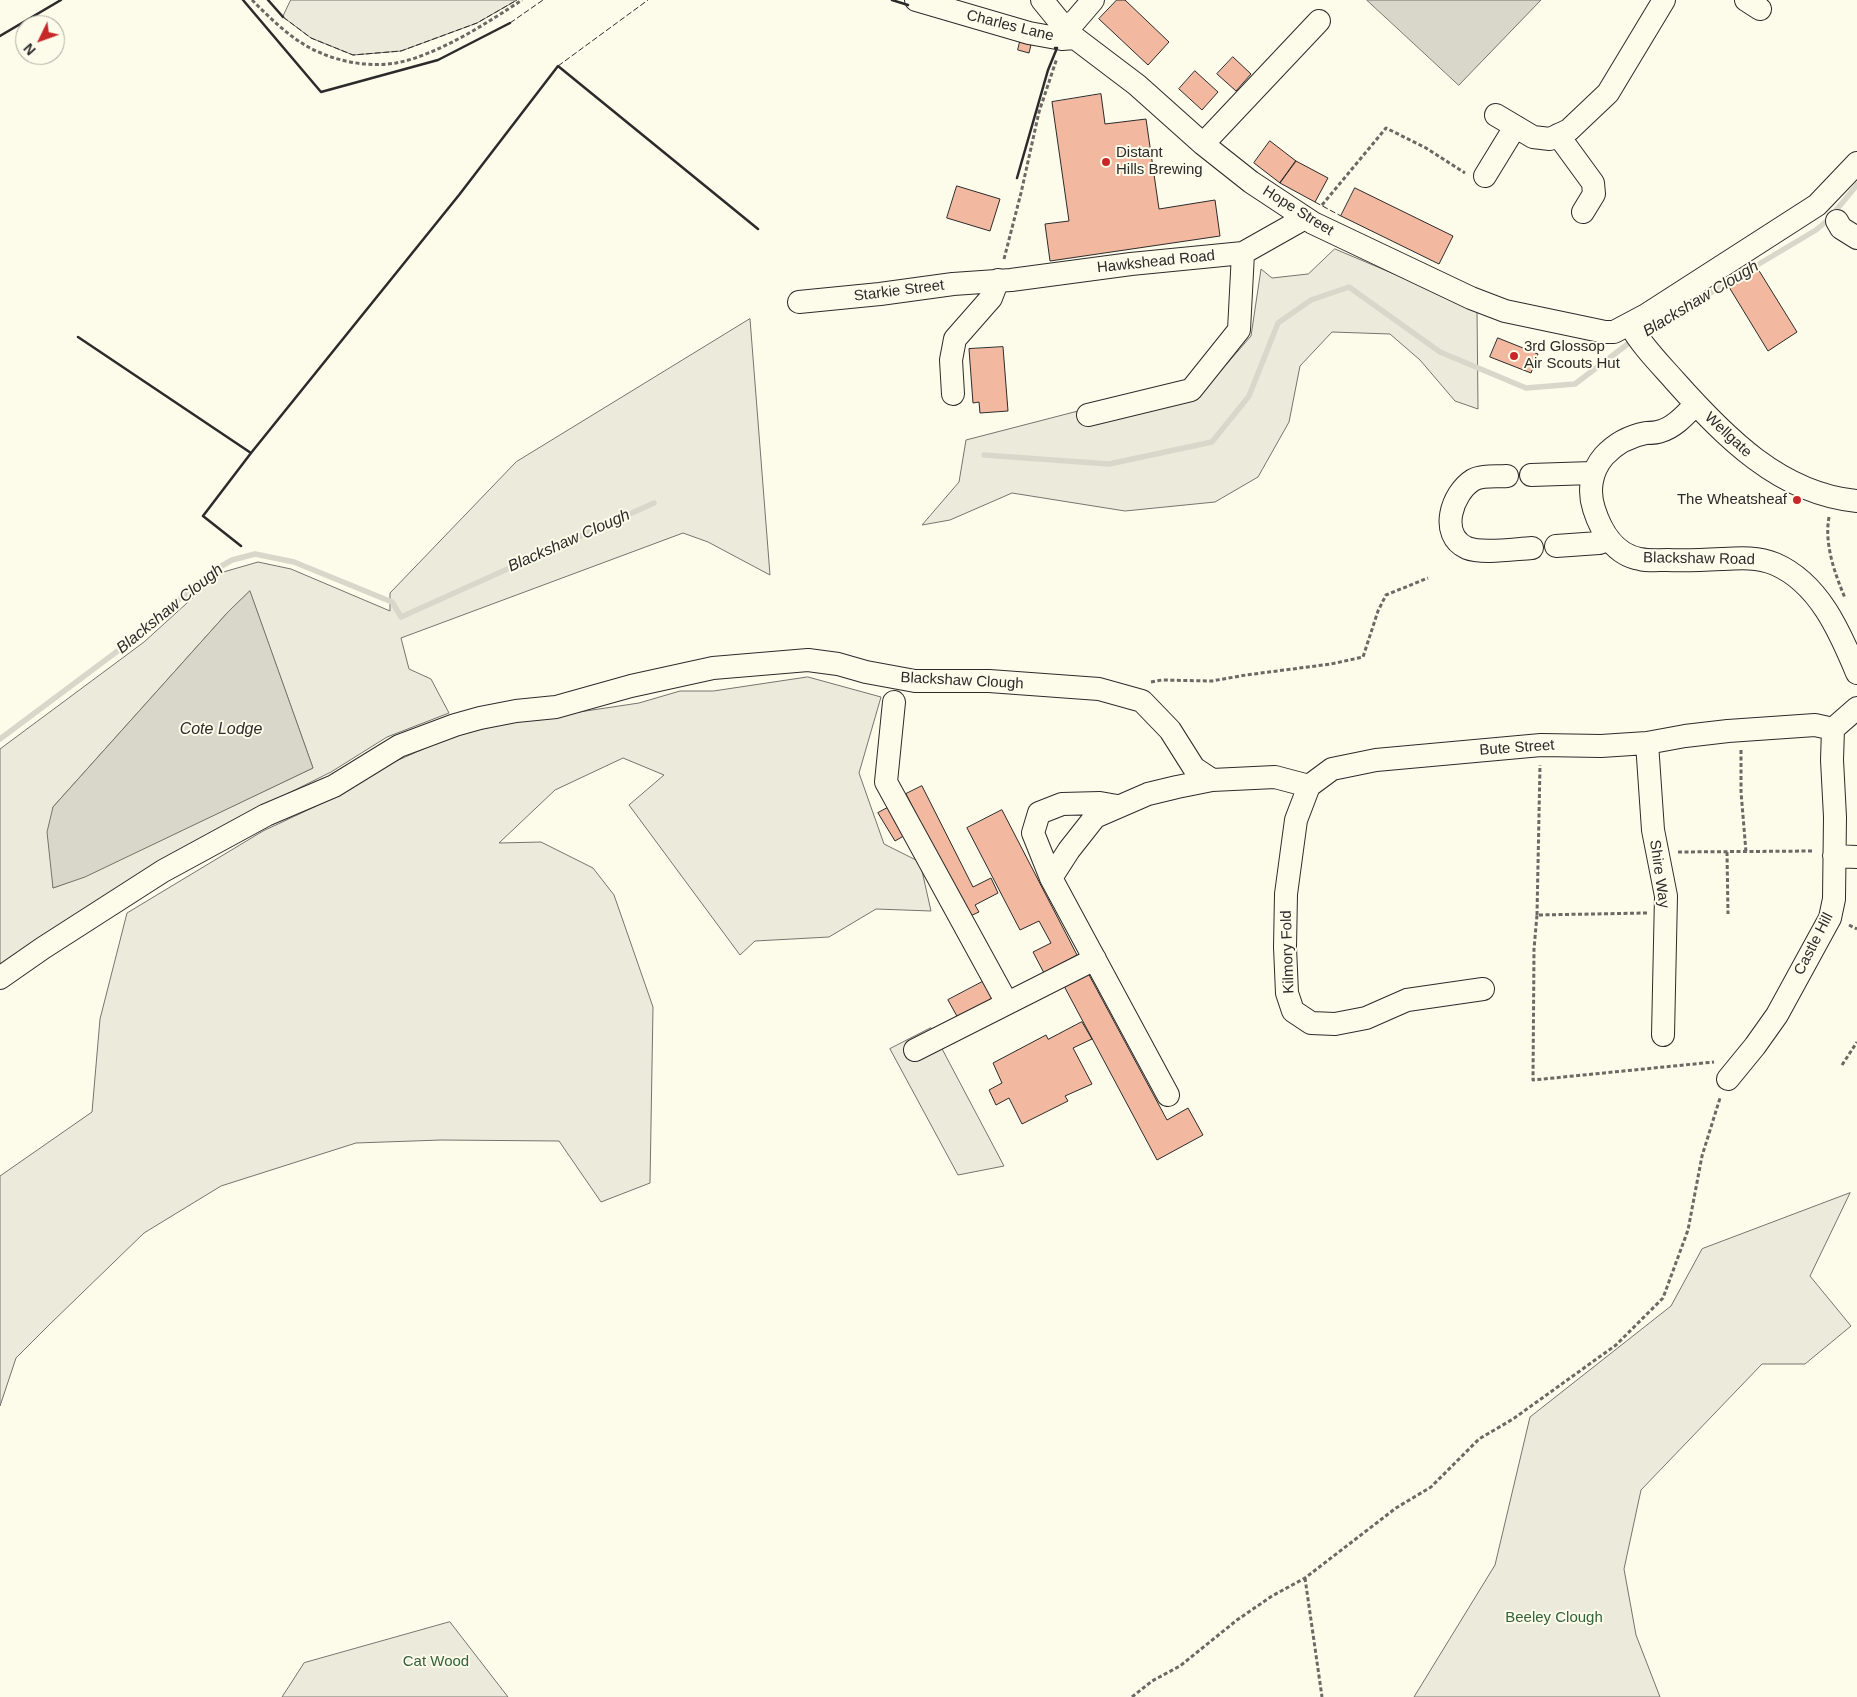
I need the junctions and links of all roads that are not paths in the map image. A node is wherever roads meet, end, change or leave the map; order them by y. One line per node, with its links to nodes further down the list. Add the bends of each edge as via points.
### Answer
1 (916, 0): 6 (street, Charles Lane, via 1029,33)
2 (1042, 0): 6 (street, Hope Street)
3 (1093, 0): 6 (street)
4 (1664, 0): 9 (street, via 1608,93 1569,130)
5 (1319, 21): 10 (street)
6 (1068, 34): 10 (street, Hope Street, via 1137,85)
7 (1496, 116): 8 (street)
8 (1515, 127): 9 (street, via 1533,137 1550,139); 12 (street)
9 (1558, 135): 13 (street, via 1593,183 1594,194)
10 (1203, 144): 15 (street, Hope Street, via 1251,182)
11 (1857, 163): 20 (street, via 1817,205)
12 (1490, 167)
13 (1583, 212)
14 (1837, 220): 16 (street, via 1841,228)
15 (1309, 221): 17 (street, Hawkshead Road); 20 (street, Hope Street, via 1471,298 1505,310 1605,332)
16 (1857, 238)
17 (1243, 252): 18 (street, Hawkshead Road); 23 (street, via 1239,330 1191,390)
18 (998, 280): 19 (street, Starkie Street); 21 (street, via 991,298 955,339 951,360)
19 (799, 302)
20 (1635, 332): 22 (street, Wellgate)
21 (953, 394)
22 (1696, 404): 24 (street, via 1673,426 1660,432 1630,437 1618,444); 27 (street, Wellgate, via 1755,460 1807,488)
23 (1088, 415)
24 (1592, 473): 25 (street); 28 (street, Blackshaw Road, via 1593,506)
25 (1531, 475)
26 (1507, 476): 30 (street, via 1482,477 1468,484 1450,513 1450,526 1456,540 1466,548)
27 (1846, 499)
28 (1608, 540): 29 (street); 31 (street, Blackshaw Road, via 1639,559 1752,558 1776,564 1821,600)
29 (1556, 546)
30 (1532, 548)
31 (1857, 673)
32 (894, 702): 45 (street, via 886,782)
33 (1857, 708): 34 (street)
34 (1833, 728): 35 (street, Bute Street, via 1815,725 1740,730); 39 (street, Castle Hill)
35 (1647, 743): 37 (street, Bute Street, via 1541,745 1376,760 1332,769); 46 (street, Shire Way, via 1653,830 1666,896)
36 (1212, 780): 37 (street, via 1276,777); 38 (street, via 1148,794); 43 (street, Blackshaw Clough, via 1194,768 1170,730 1142,701 1099,689 989,680 915,681 808,660 713,668 650,681 556,707 480,718 399,746 334,786 266,815 163,871)
37 (1309, 786): 44 (street, Kilmory Fold, via 1296,820 1286,894 1287,993 1292,1011 1311,1023 1335,1024 1366,1018 1407,1000)
38 (1119, 806): 41 (street, via 1095,817); 41 (street, via 1062,804 1039,813 1033,833)
39 (1834, 854): 40 (street); 48 (street, Castle Hill, via 1834,899 1830,918 1777,1015)
40 (1857, 857)
41 (1051, 878): 42 (street)
42 (1095, 959): 45 (street); 49 (street)
43 (0, 978)
44 (1483, 990)
45 (1007, 1004): 47 (street)
46 (1663, 1035)
47 (915, 1050)
48 (1728, 1079)
49 (1168, 1095)

